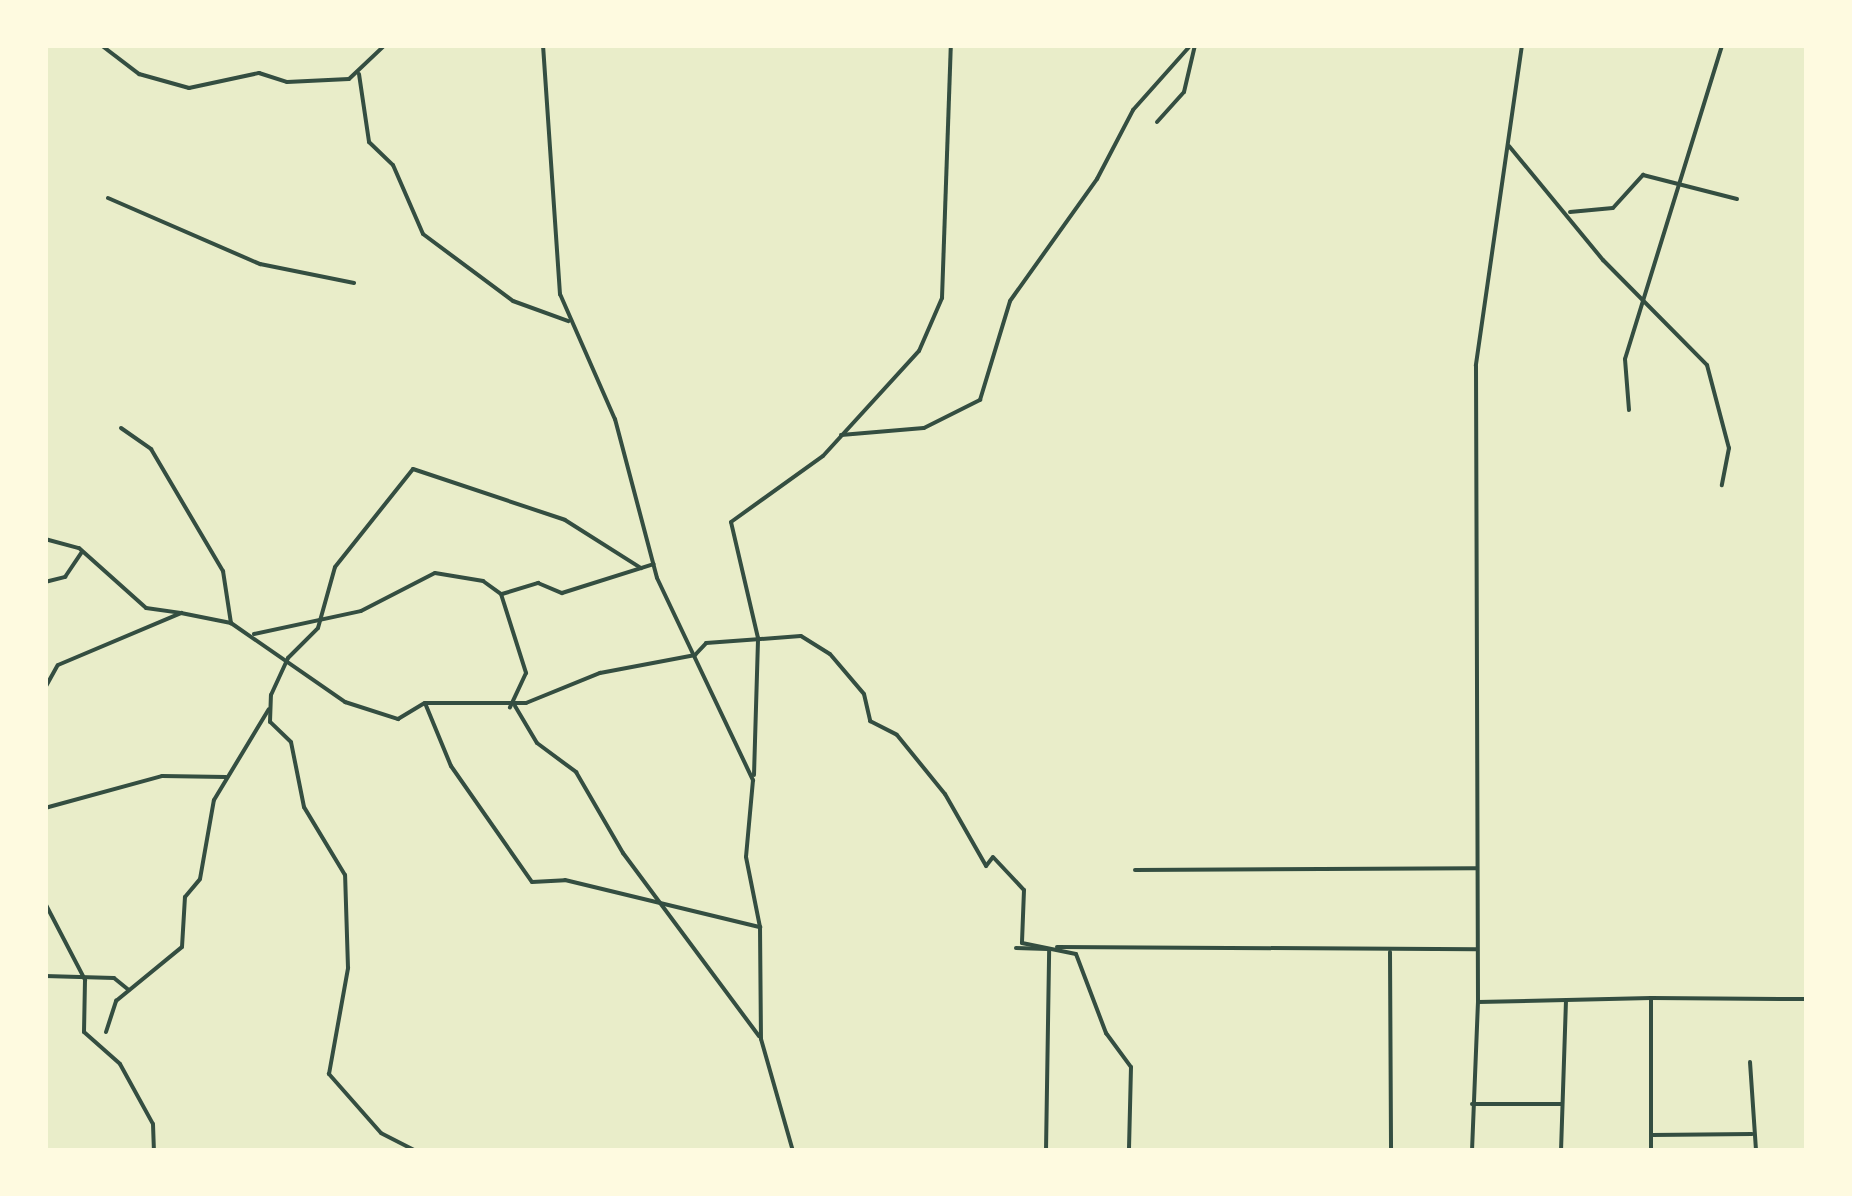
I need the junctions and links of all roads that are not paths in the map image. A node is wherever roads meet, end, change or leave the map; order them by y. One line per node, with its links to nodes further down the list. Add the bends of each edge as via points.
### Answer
1 (101, 45): 8 (street, via 164,85 259,73 287,82)
2 (385, 45): 8 (street)
3 (543, 45): 17 (street, via 548,182)
4 (951, 45): 20 (street, via 942,298 919,352)
5 (1193, 45): 9 (street, via 1184,92); 20 (street, via 1132,110 1097,179 1010,301 980,400 924,428)
6 (1522, 45): 10 (street)
7 (1722, 45): 11 (street)
8 (359, 74): 17 (street, via 368,142 394,165 423,234 512,300)
9 (1157, 122)
10 (1508, 145): 14 (street); 42 (street, via 1476,366)
11 (1683, 186): 13 (street); 14 (street, via 1643,175 1613,208); 16 (street)
12 (108, 198): 15 (street, via 260,264)
13 (1737, 199)
14 (1570, 212): 16 (street, via 1602,260)
15 (354, 283)
16 (1644, 298): 18 (street, via 1624,359); 21 (street, via 1707,365 1730,448)
17 (568, 321): 24 (street, via 616,418)
18 (1629, 410)
19 (122, 428): 30 (street, via 152,448 223,571)
20 (840, 435): 32 (street, via 731,522)
21 (1722, 486)
22 (45, 539): 23 (street)
23 (83, 551): 26 (street, via 65,576); 28 (street, via 146,608)
24 (654, 564): 25 (street); 33 (street)
25 (641, 568): 27 (street, via 562,593 538,583); 29 (street, via 565,520 413,468 335,568)
26 (45, 582)
27 (501, 594): 29 (street, via 484,581 435,573 389,600); 38 (street, via 526,673)
28 (181, 613): 30 (street); 35 (street, via 58,665)
29 (318, 619): 31 (street); 34 (street)
30 (232, 623): 31 (street)
31 (253, 634): 34 (street)
32 (758, 638): 33 (street, via 706,643); 40 (street); 48 (street, via 801,636 830,654 864,694 870,721 897,735 945,794 986,866 992,857 1024,890 1022,942)
33 (695, 655): 38 (street, via 600,673); 40 (street)
34 (288, 658): 36 (street, via 377,718 398,719); 37 (street)
35 (45, 688)
36 (425, 703): 38 (street); 45 (street, via 451,766 532,882 564,880)
37 (270, 706): 39 (street); 67 (street, via 270,722 291,742 304,807 345,875 348,968 328,1074 381,1133)
38 (513, 706): 45 (street, via 537,743 576,772 622,853)
39 (226, 777): 41 (street, via 162,776); 53 (street, via 200,879 185,897 182,946)
40 (753, 780): 46 (street, via 746,857)
41 (45, 808)
42 (1476, 868): 43 (street); 49 (street)
43 (1135, 870)
44 (45, 904): 52 (street)
45 (669, 906): 46 (street); 59 (street)
46 (760, 926): 59 (street)
47 (1016, 948): 48 (street)
48 (1051, 948): 50 (street); 68 (street); 69 (street, via 1076,954 1130,1067)
49 (1477, 949): 50 (street); 57 (street)
50 (1390, 952): 70 (street)
51 (45, 976): 52 (street)
52 (85, 980): 53 (street, via 114,978); 66 (street, via 84,1032 120,1064 153,1124)
53 (129, 990): 58 (street)
54 (1651, 998): 55 (street); 56 (street); 63 (street)
55 (1566, 999): 57 (street); 62 (street)
56 (1807, 999)
57 (1478, 1002): 61 (street)
58 (106, 1032)
59 (761, 1039): 65 (street)
60 (1750, 1062): 64 (street)
61 (1472, 1104): 62 (street); 71 (street)
62 (1562, 1104): 72 (street)
63 (1651, 1134): 64 (street); 73 (street)
64 (1752, 1134): 74 (street)
65 (794, 1150)
66 (154, 1151)
67 (416, 1151)
68 (1046, 1151)
69 (1130, 1151)
70 (1391, 1151)
71 (1472, 1151)
72 (1561, 1151)
73 (1651, 1151)
74 (1756, 1151)

